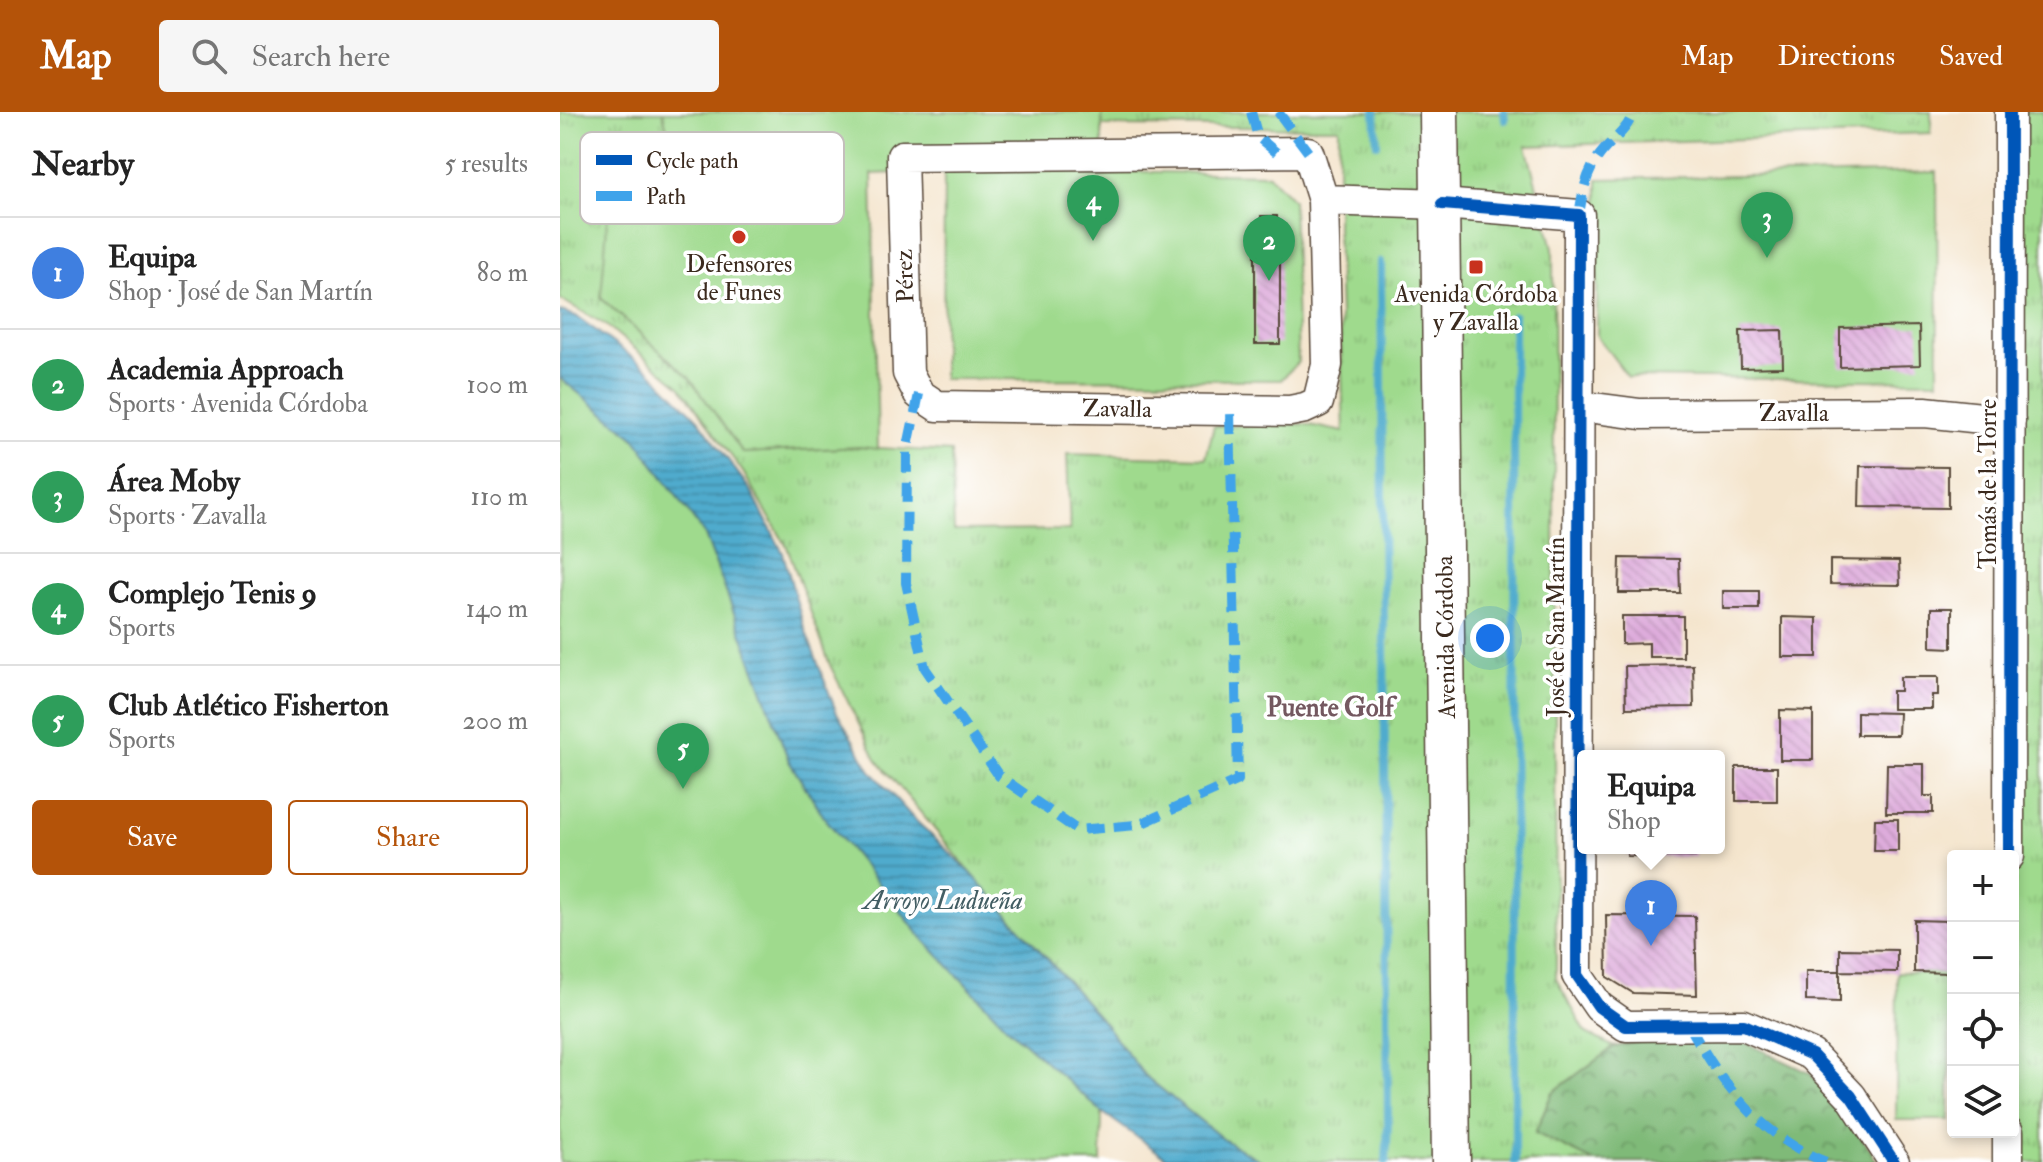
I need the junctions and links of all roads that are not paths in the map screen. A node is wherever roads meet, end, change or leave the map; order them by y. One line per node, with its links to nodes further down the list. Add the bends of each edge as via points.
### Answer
1 (1439, 112): 4 (main road, Avenida Córdoba)
2 (2010, 112): 7 (street, Tomás de la Torre)
3 (1323, 200): 4 (street); 5 (street, Zavalla, via 1327,365 1318,402 1290,411 953,407 937,406); 5 (street, Pérez, via 1308,152 902,156 908,373)
4 (1442, 204): 6 (street, José de San Martín, via 1579,215); 12 (main road, Avenida Córdoba)
5 (919, 394)
6 (1579, 406): 7 (street, Zavalla, via 1640,414 1925,412); 8 (street, José de San Martín)
7 (2010, 421): 9 (street, Tomás de la Torre)
8 (1578, 750)
9 (2009, 850)
10 (1577, 854): 13 (street, José de San Martín, via 1577,975 1599,1007 1626,1026 1744,1025 1812,1055 1851,1096)
11 (2008, 1138): 14 (street)
12 (1451, 1162)
13 (1894, 1162)
14 (2008, 1162)

